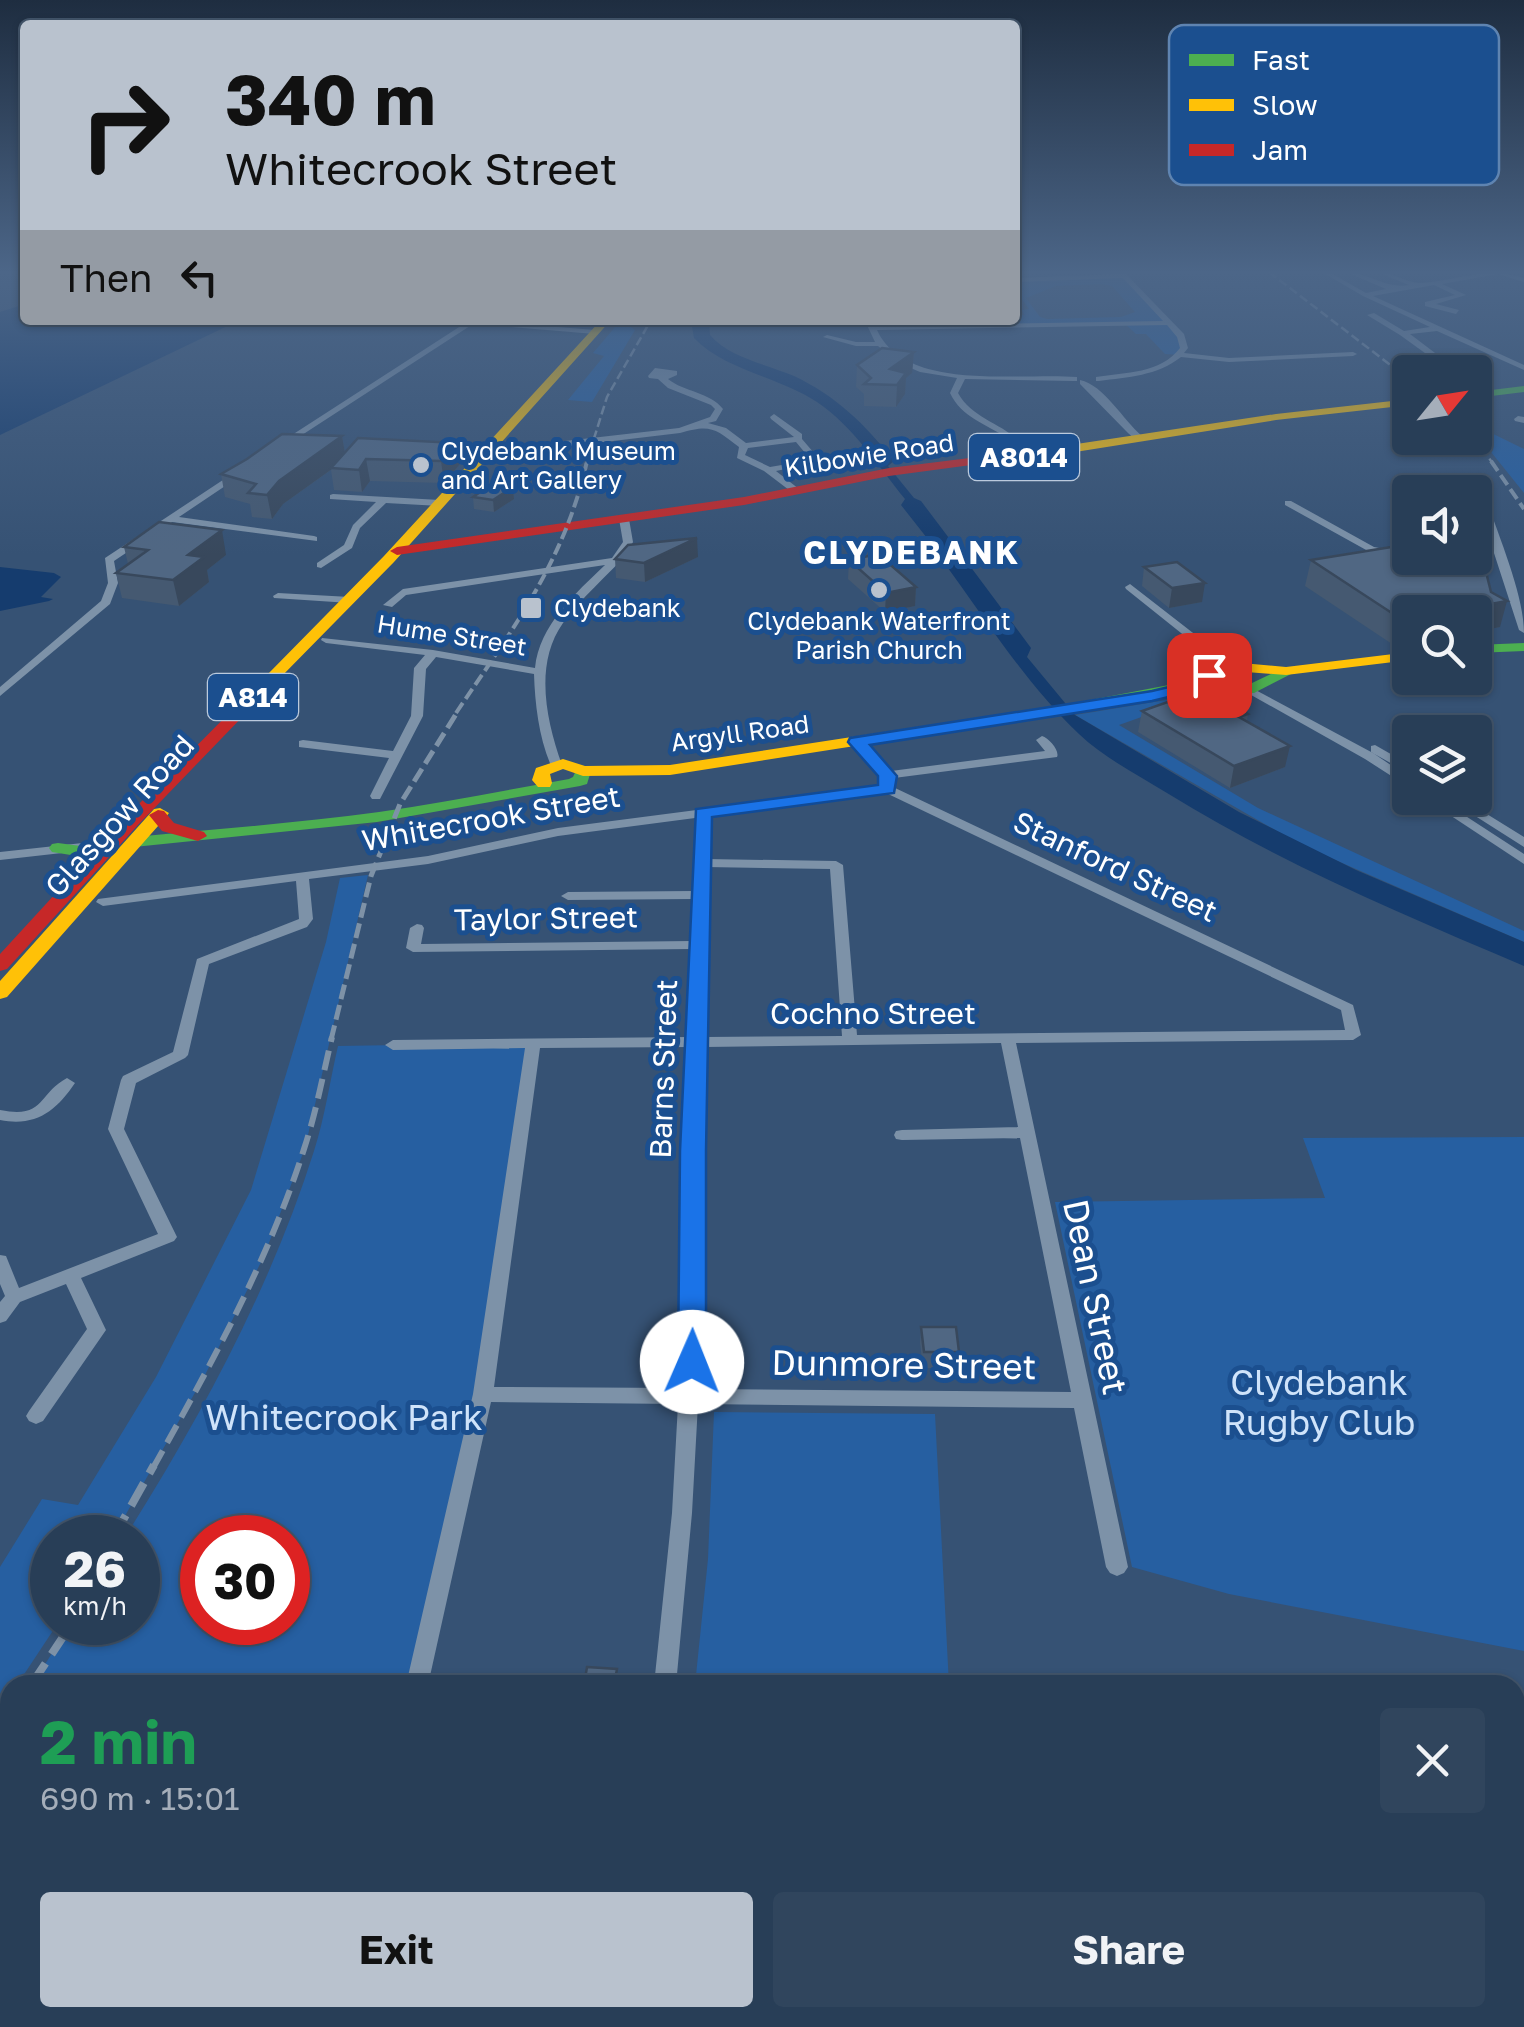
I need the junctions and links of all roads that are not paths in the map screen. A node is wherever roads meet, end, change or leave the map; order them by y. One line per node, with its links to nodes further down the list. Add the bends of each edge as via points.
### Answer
1 (403, 367): 18 (street)
2 (564, 367): 19 (main road, A814)
3 (917, 367): 5 (street)
4 (1163, 367): 8 (street)
5 (962, 376): 7 (street); 17 (street, via 954,393 960,406 1018,444)
6 (661, 378): 13 (street, via 714,402 716,414)
7 (1078, 379): 8 (street); 8 (street)
8 (1096, 381): 14 (street, via 1120,423)
9 (1524, 389): 10 (main road)
10 (1492, 393)
11 (1392, 404): 14 (main road, Kilbowie Road / A8014)
12 (774, 417): 15 (street)
13 (705, 425): 16 (street); 19 (street)
14 (1139, 438): 23 (main road, Kilbowie Road / A8014)
15 (798, 439): 16 (street); 22 (street, via 816,460)
16 (744, 446): 22 (street, via 740,456)
17 (1003, 448)
18 (274, 450)
19 (488, 455): 20 (street); 27 (main road, A814); 34 (main road, A814)
20 (422, 456)
21 (244, 470): 28 (street)
22 (768, 470): 23 (street)
23 (796, 492): 29 (main road, Kilbowie Road / A8014)
24 (333, 497): 25 (street)
25 (383, 501): 27 (street); 37 (street, via 357,525 348,546)
26 (1288, 502): 35 (street, via 1371,549)
27 (440, 503): 34 (main road, A814)
28 (171, 519): 31 (street); 50 (street, via 110,560 113,583 106,602)
29 (624, 519): 34 (main road, Kilbowie Road / A8014); 36 (street, via 628,542)
30 (1492, 531): 33 (street)
31 (314, 539)
32 (1492, 548): 33 (street)
33 (1498, 548): 42 (street)
34 (403, 550): 40 (main road, Glasgow Road / A814); 43 (main road, Glasgow Road / A814)
35 (1392, 553)
36 (615, 561): 41 (street, via 403,592); 48 (street, via 545,645)
37 (321, 566)
38 (1130, 587): 49 (street)
39 (278, 596): 40 (street)
40 (350, 600): 43 (main road, Glasgow Road / A814)
41 (388, 605)
42 (1524, 630)
43 (318, 639): 46 (street, Hume Street); 61 (main road, Glasgow Road / A814); 68 (main road, Glasgow Road / A814)
44 (1524, 647): 45 (main road)
45 (1492, 648)
46 (433, 653): 48 (street, Hume Street); 54 (street, via 420,668 417,716)
47 (1392, 658): 49 (main road, Argyll Road)
48 (541, 672): 57 (street)
49 (1240, 676): 52 (main road, Argyll Road); 55 (street); 56 (street)
50 (0, 692)
51 (1042, 740): 58 (street, Whitecrook Street, via 1053,754)
52 (857, 742): 57 (main road, Argyll Road, via 670,770 583,771 568,786); 58 (street, Stanford Street)
53 (304, 744): 54 (street)
54 (394, 755): 59 (street)
55 (1392, 760)
56 (1392, 772)
57 (550, 774): 64 (main road, via 484,799)
58 (888, 782): 60 (street, Whitecrook Street); 80 (street, Stanford Street, via 1348,1008)
59 (376, 796)
60 (702, 813): 71 (street, Barns Street); 72 (street, Whitecrook Street)
61 (158, 815): 64 (main road, via 168,827); 65 (main road, Glasgow Road / A814)
62 (1456, 815): 70 (street)
63 (1480, 815): 66 (street)
64 (198, 836): 65 (main road)
65 (134, 842): 68 (main road); 79 (main road, Glasgow Road / A814)
66 (1524, 843)
67 (58, 848): 68 (main road); 69 (street)
68 (103, 852): 78 (main road, Glasgow Road / A814)
69 (0, 856)
70 (1524, 860)
71 (699, 863): 73 (street, Barns Street); 84 (street, via 836,866)
72 (302, 877): 75 (street, Whitecrook Street); 91 (street, via 306,919 291,931 202,962 180,1055 129,1080 125,1090 116,1129 168,1237)
73 (698, 895): 74 (street); 77 (street, Barns Street)
74 (568, 896)
75 (103, 902)
76 (417, 928): 77 (street, Taylor Street, via 413,948)
77 (700, 945): 82 (street, Barns Street)
78 (0, 966)
79 (0, 994)
80 (1353, 1035): 81 (street, Cochno Street)
81 (1008, 1040): 84 (street, Cochno Street); 88 (street, Dean Street)
82 (697, 1041): 83 (street, Cochno Street); 84 (street, Cochno Street); 95 (street, Barns Street)
83 (533, 1042): 85 (street, Cochno Street); 94 (street)
84 (850, 1042)
85 (392, 1045)
86 (67, 1083): 87 (street, via 38,1116)
87 (0, 1115)
88 (1027, 1132): 89 (street); 96 (street, Dean Street)
89 (902, 1136)
90 (0, 1261): 92 (street)
91 (71, 1275): 92 (street); 97 (street, via 97,1330)
92 (14, 1297): 93 (street)
93 (0, 1316)
94 (483, 1394): 95 (street, Dunmore Street); 99 (street)
95 (692, 1395): 96 (street, Dunmore Street); 100 (street, Barns Street)
96 (1084, 1400): 98 (street, Dean Street)
97 (36, 1416)
98 (1118, 1567)
99 (419, 1675)
100 (666, 1675)

